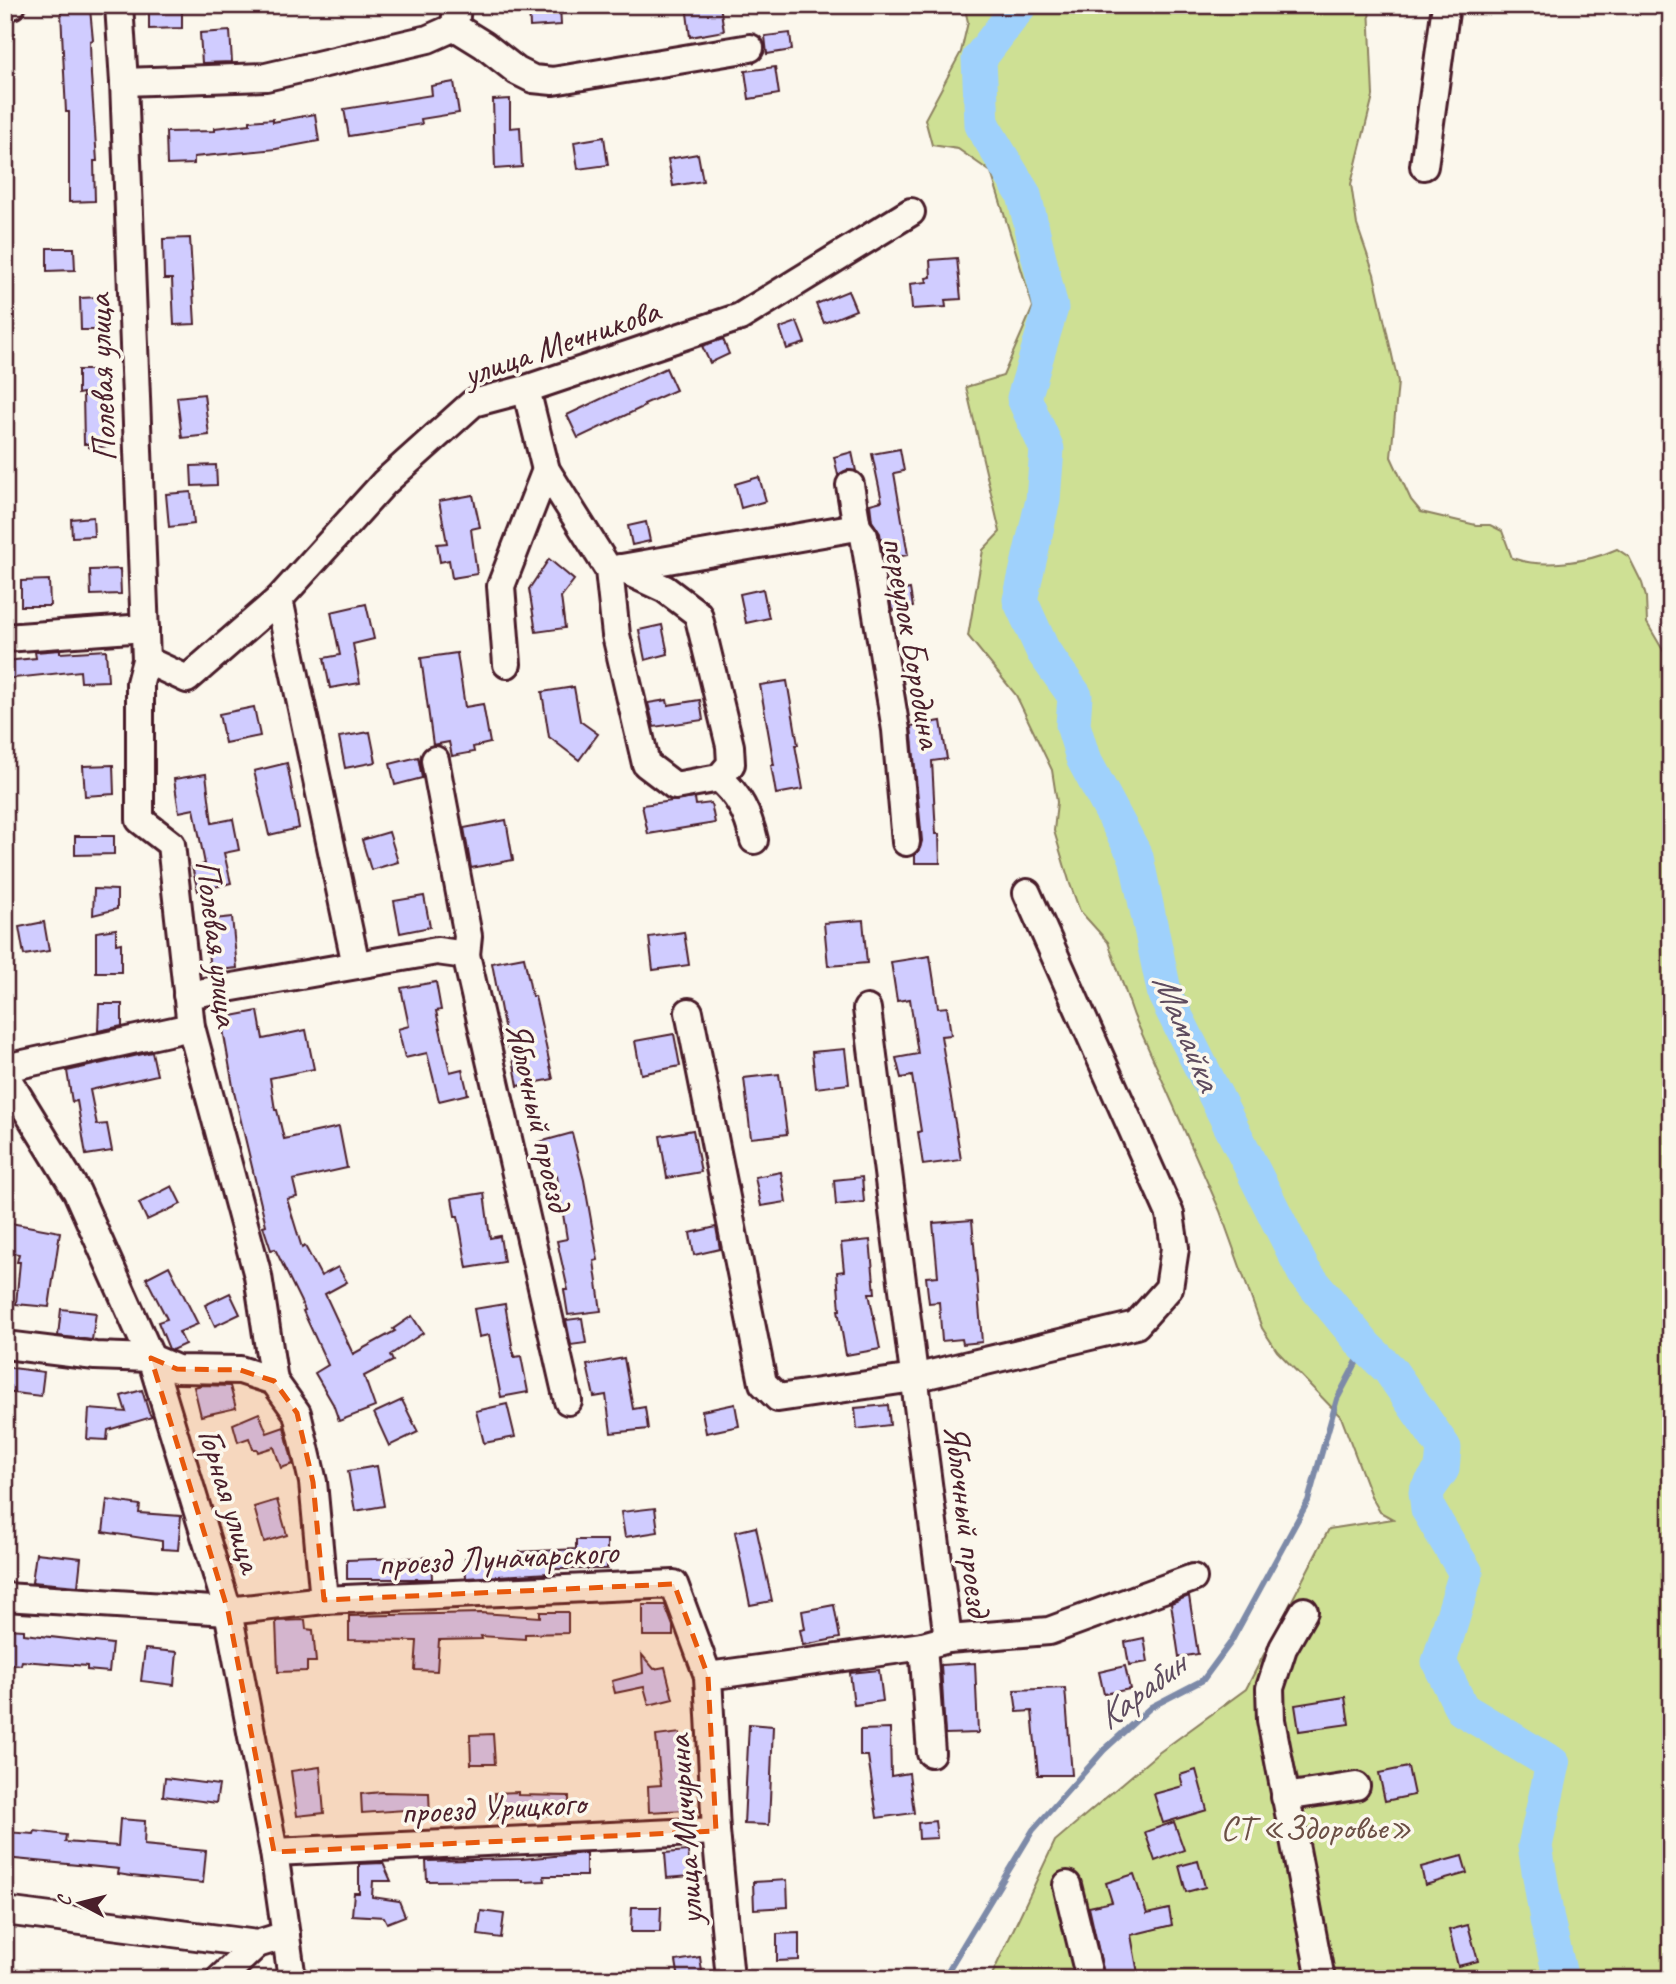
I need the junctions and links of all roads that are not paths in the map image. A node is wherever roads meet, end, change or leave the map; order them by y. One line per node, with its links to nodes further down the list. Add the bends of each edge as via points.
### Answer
1 (12, 5): 4 (street)
2 (118, 5): 7 (street, Полевая улица)
3 (1446, 5): 8 (street)
4 (5, 6)
5 (456, 16): 6 (street, via 484,45 533,79 553,80); 7 (street, via 428,38 266,77)
6 (750, 48)
7 (124, 82): 16 (street, Полевая улица)
8 (1424, 166)
9 (911, 212): 10 (street, улица Мечникова, via 740,317)
10 (526, 389): 11 (street); 15 (street, улица Мечникова, via 473,403 384,483)
11 (546, 470): 14 (street); 19 (street, via 501,586)
12 (850, 485): 13 (street)
13 (858, 527): 14 (street, переулок Бородина); 23 (street, переулок Бородина, via 864,536 896,730)
14 (615, 569): 21 (street, via 665,589 698,614 730,746 732,764); 21 (street, via 616,635 646,764 675,786)
15 (279, 599): 18 (street, улица Мечникова, via 187,679); 26 (street)
16 (145, 628): 17 (street); 18 (street, Полевая улица)
17 (5, 638)
18 (146, 660): 27 (street, Полевая улица, via 140,683 140,820 170,844)
19 (508, 664)
20 (435, 760): 25 (street, Яблочный проезд, via 468,936)
21 (719, 778): 22 (street, via 735,792)
22 (754, 840)
23 (906, 842)
24 (1027, 893): 35 (street, via 1170,1214 1175,1248 1169,1288 1136,1325)
25 (466, 955): 26 (street, via 437,951); 37 (street, Яблочный проезд)
26 (356, 965): 27 (street)
27 (187, 995): 30 (street, Полевая улица)
28 (867, 1009): 35 (street, Яблочный проезд)
29 (689, 1013): 35 (street, via 763,1383 778,1398)
30 (191, 1027): 31 (street); 36 (street, Полевая улица, via 258,1276)
31 (5, 1069)
32 (5, 1075): 34 (street, Горная улица, via 77,1192)
33 (5, 1345): 34 (street)
34 (151, 1358): 36 (street, via 177,1369 240,1370); 41 (street, Горная улица)
35 (914, 1378): 43 (street, Яблочный проезд)
36 (274, 1381): 40 (street, Полевая улица, via 297,1413 313,1482)
37 (568, 1401)
38 (1193, 1578): 43 (street, via 1049,1631)
39 (5, 1597): 41 (street, проезд Луначарского)
40 (324, 1600): 41 (street, проезд Луначарского); 44 (street, проезд Луначарского, via 674,1584)
41 (228, 1611): 49 (street, Горная улица)
42 (1304, 1611): 47 (street, via 1283,1648 1270,1688)
43 (935, 1642): 44 (street, Яблочный проезд); 45 (street)
44 (708, 1676): 48 (street, улица Мичурина)
45 (931, 1753)
46 (1356, 1786): 47 (street)
47 (1285, 1797): 58 (street)
48 (716, 1831): 49 (street, проезд Урицкого); 56 (street, улица Мичурина)
49 (274, 1852): 52 (street, Горная улица)
50 (1067, 1885): 57 (street)
51 (5, 1911): 53 (street)
52 (286, 1934): 53 (street); 55 (street, Горная улица)
53 (257, 1944): 54 (street)
54 (220, 1979)
55 (292, 1979)
56 (730, 1979)
57 (1090, 1979)
58 (1321, 1979)

